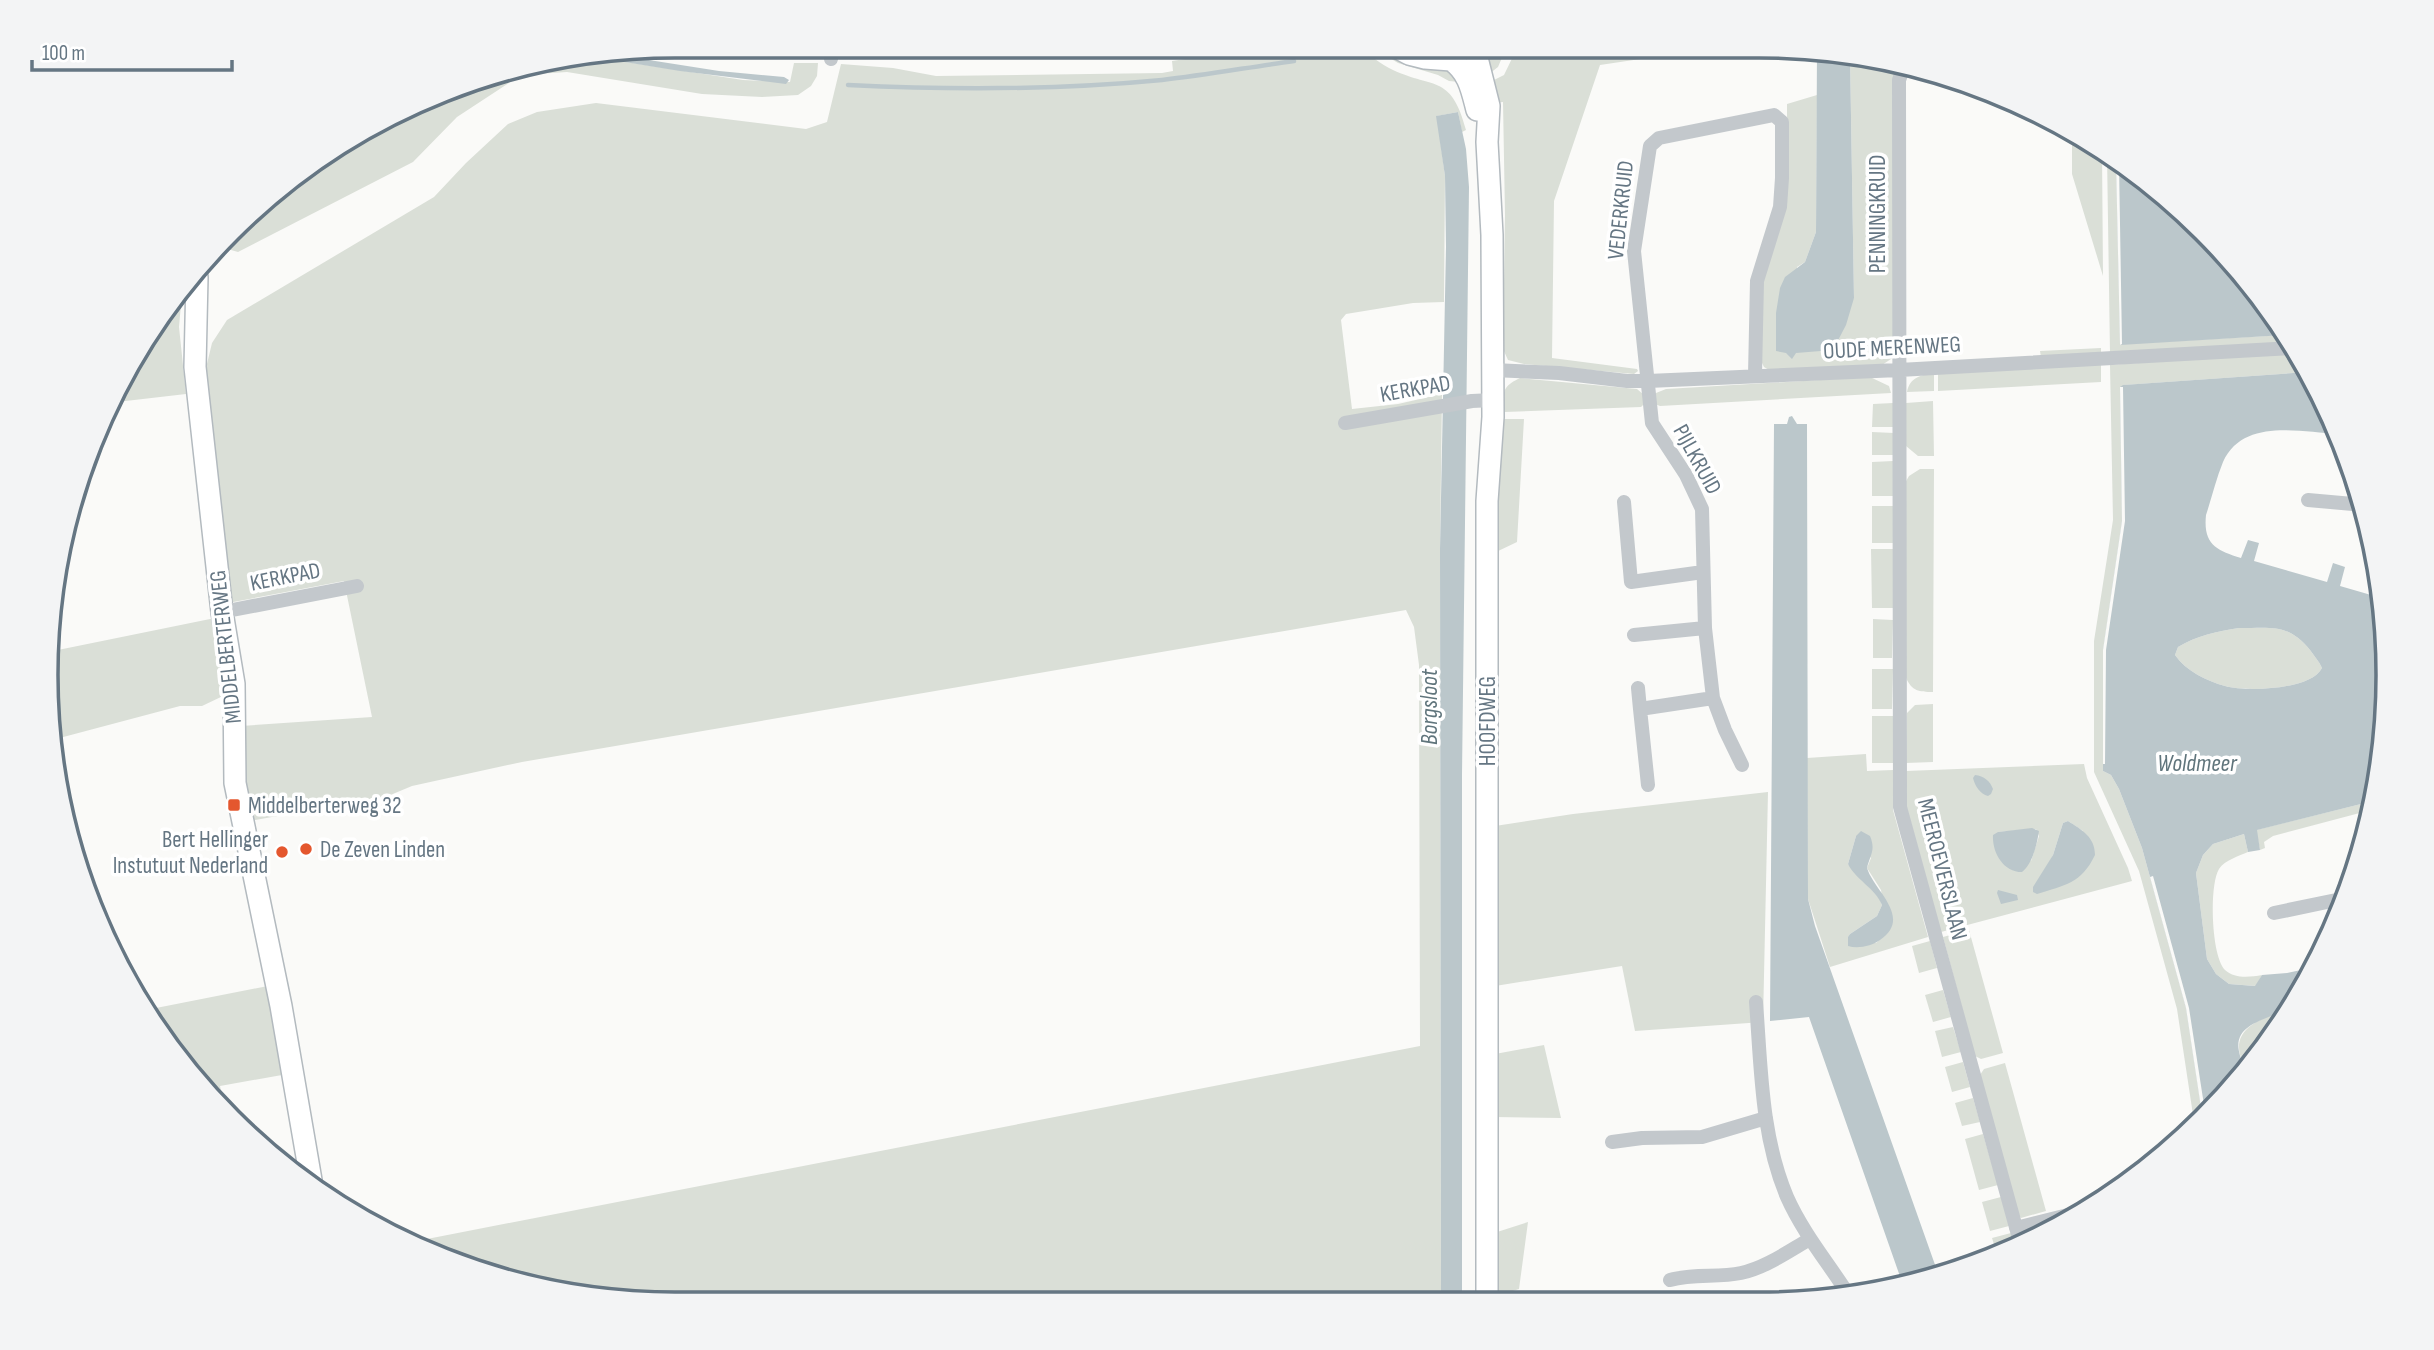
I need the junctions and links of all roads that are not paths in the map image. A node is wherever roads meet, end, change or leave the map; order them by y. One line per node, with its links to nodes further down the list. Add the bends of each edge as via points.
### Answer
1 (1458, 58): 4 (main road, HOOFDWEG)
2 (1477, 58): 4 (main road, HOOFDWEG, via 1489,106)
3 (1901, 75): 8 (street, PENNINGKRUID)
4 (1487, 142): 7 (main road, HOOFDWEG)
5 (197, 285): 18 (main road, MIDDELBERTERWEG, via 195,367)
6 (2283, 349): 8 (street, OUDE MERENWEG)
7 (1493, 370): 10 (street, OUDE MERENWEG); 11 (main road, HOOFDWEG)
8 (1899, 370): 9 (street, OUDE MERENWEG); 32 (street, MEEROEVERSLAAN, via 1900,807)
9 (1755, 375): 10 (street, OUDE MERENWEG); 10 (street, VEDERKRUID, via 1757,281 1780,206 1782,122 1774,115 1659,138 1650,146 1634,251)
10 (1648, 381): 16 (street, PIJLKRUID, via 1652,423 1702,509)
11 (1493, 400): 12 (street, KERKPAD); 36 (main road, HOOFDWEG, via 1487,501)
12 (1345, 423)
13 (2308, 500): 15 (street)
14 (1624, 502): 16 (street, via 1631,582)
15 (2351, 504)
16 (1703, 572): 19 (street, PIJLKRUID)
17 (357, 586): 18 (street, KERKPAD)
18 (222, 612): 31 (main road, MIDDELBERTERWEG, via 234,684 235,783)
19 (1706, 628): 20 (street); 22 (street, PIJLKRUID)
20 (1634, 635)
21 (1638, 688): 23 (street)
22 (1713, 698): 23 (street); 24 (street, PIJLKRUID)
23 (1640, 709): 25 (street)
24 (1742, 765)
25 (1648, 785)
26 (2333, 901): 27 (street)
27 (2274, 913)
28 (1756, 1002): 29 (street)
29 (1766, 1118): 30 (street, via 1702,1137); 33 (street, via 1777,1168)
30 (1612, 1142)
31 (310, 1172)
32 (2018, 1235)
33 (1810, 1239): 34 (street, via 1743,1273); 35 (street)
34 (1670, 1280)
35 (1843, 1287)
36 (1487, 1292)

